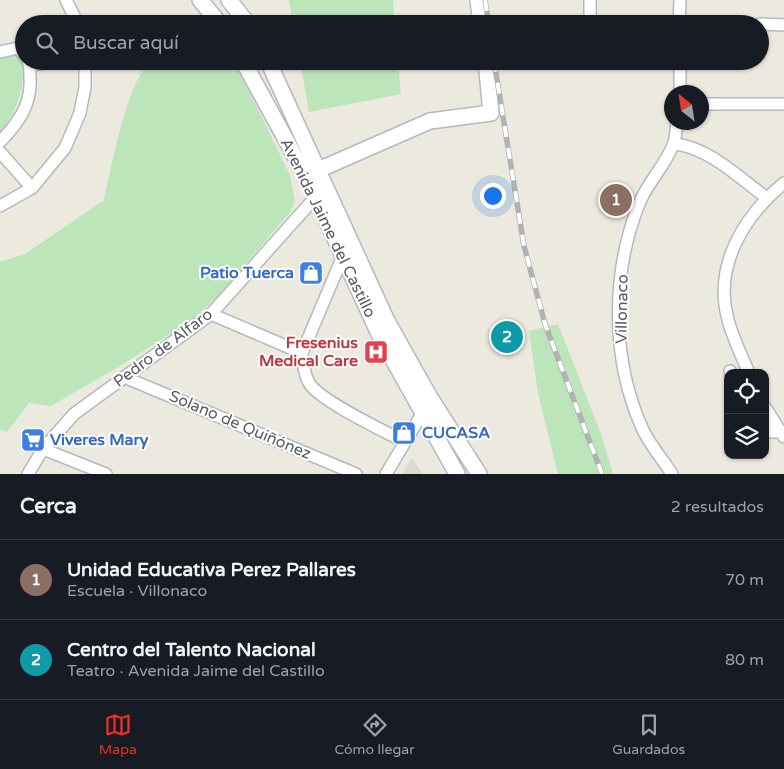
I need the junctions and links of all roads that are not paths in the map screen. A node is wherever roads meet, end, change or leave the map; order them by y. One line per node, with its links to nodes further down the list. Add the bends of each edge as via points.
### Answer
1 (66, 0): 7 (street)
2 (200, 0): 8 (main road)
3 (230, 0): 9 (main road)
4 (478, 0): 10 (main road)
5 (590, 0): 11 (street)
6 (680, 0): 12 (street)
7 (74, 15)
8 (212, 15)
9 (241, 15)
10 (480, 15)
11 (590, 15)
12 (679, 15)
13 (769, 24): 14 (street)
14 (784, 25)
15 (15, 49): 16 (street)
16 (0, 52)
17 (30, 70): 27 (street, via 28,103 18,122)
18 (85, 70): 32 (street, via 80,113 65,148)
19 (249, 70): 30 (main road, Avenida Jaime del Castillo)
20 (272, 70): 30 (main road, Avenida Jaime del Castillo)
21 (487, 70): 30 (main road, via 491,113 430,121)
22 (680, 70): 23 (street)
23 (680, 85)
24 (709, 104): 25 (street)
25 (784, 104)
26 (676, 130): 28 (street)
27 (0, 142)
28 (674, 144): 34 (street, via 701,150); 54 (street, Villonaco, via 640,202 629,233 619,318 626,378 643,431)
29 (0, 152): 32 (street)
30 (312, 173): 33 (main road, Avenida Jaime del Castillo)
31 (784, 183): 34 (street)
32 (32, 188): 35 (street)
33 (320, 191): 36 (main road, Avenida Jaime del Castillo); 37 (street, Pedro de Alfaro)
34 (766, 198): 39 (street, via 742,228 726,273 724,298 727,318)
35 (0, 206)
36 (348, 252): 38 (street); 41 (main road, Avenida Jaime del Castillo); 42 (main road, Avenida Jaime del Castillo, via 380,336)
37 (211, 314): 38 (street); 40 (street, Pedro de Alfaro)
38 (302, 353): 46 (street, via 306,378 314,390)
39 (747, 369)
40 (124, 377): 47 (street, Pedro de Alfaro, via 74,414); 50 (street, Solano de Quiñónez)
41 (431, 398): 42 (street); 53 (main road, Avenida Jaime del Castillo)
42 (423, 412): 46 (street); 52 (main road, Avenida Jaime del Castillo)
43 (769, 413): 45 (street)
44 (769, 430): 45 (street)
45 (782, 434)
46 (406, 442): 51 (street)
47 (42, 449): 48 (street, Pedro de Alfaro); 49 (street)
48 (28, 474)
49 (106, 474)
50 (356, 474)
51 (386, 474)
52 (457, 474)
53 (479, 474)
54 (672, 474)

